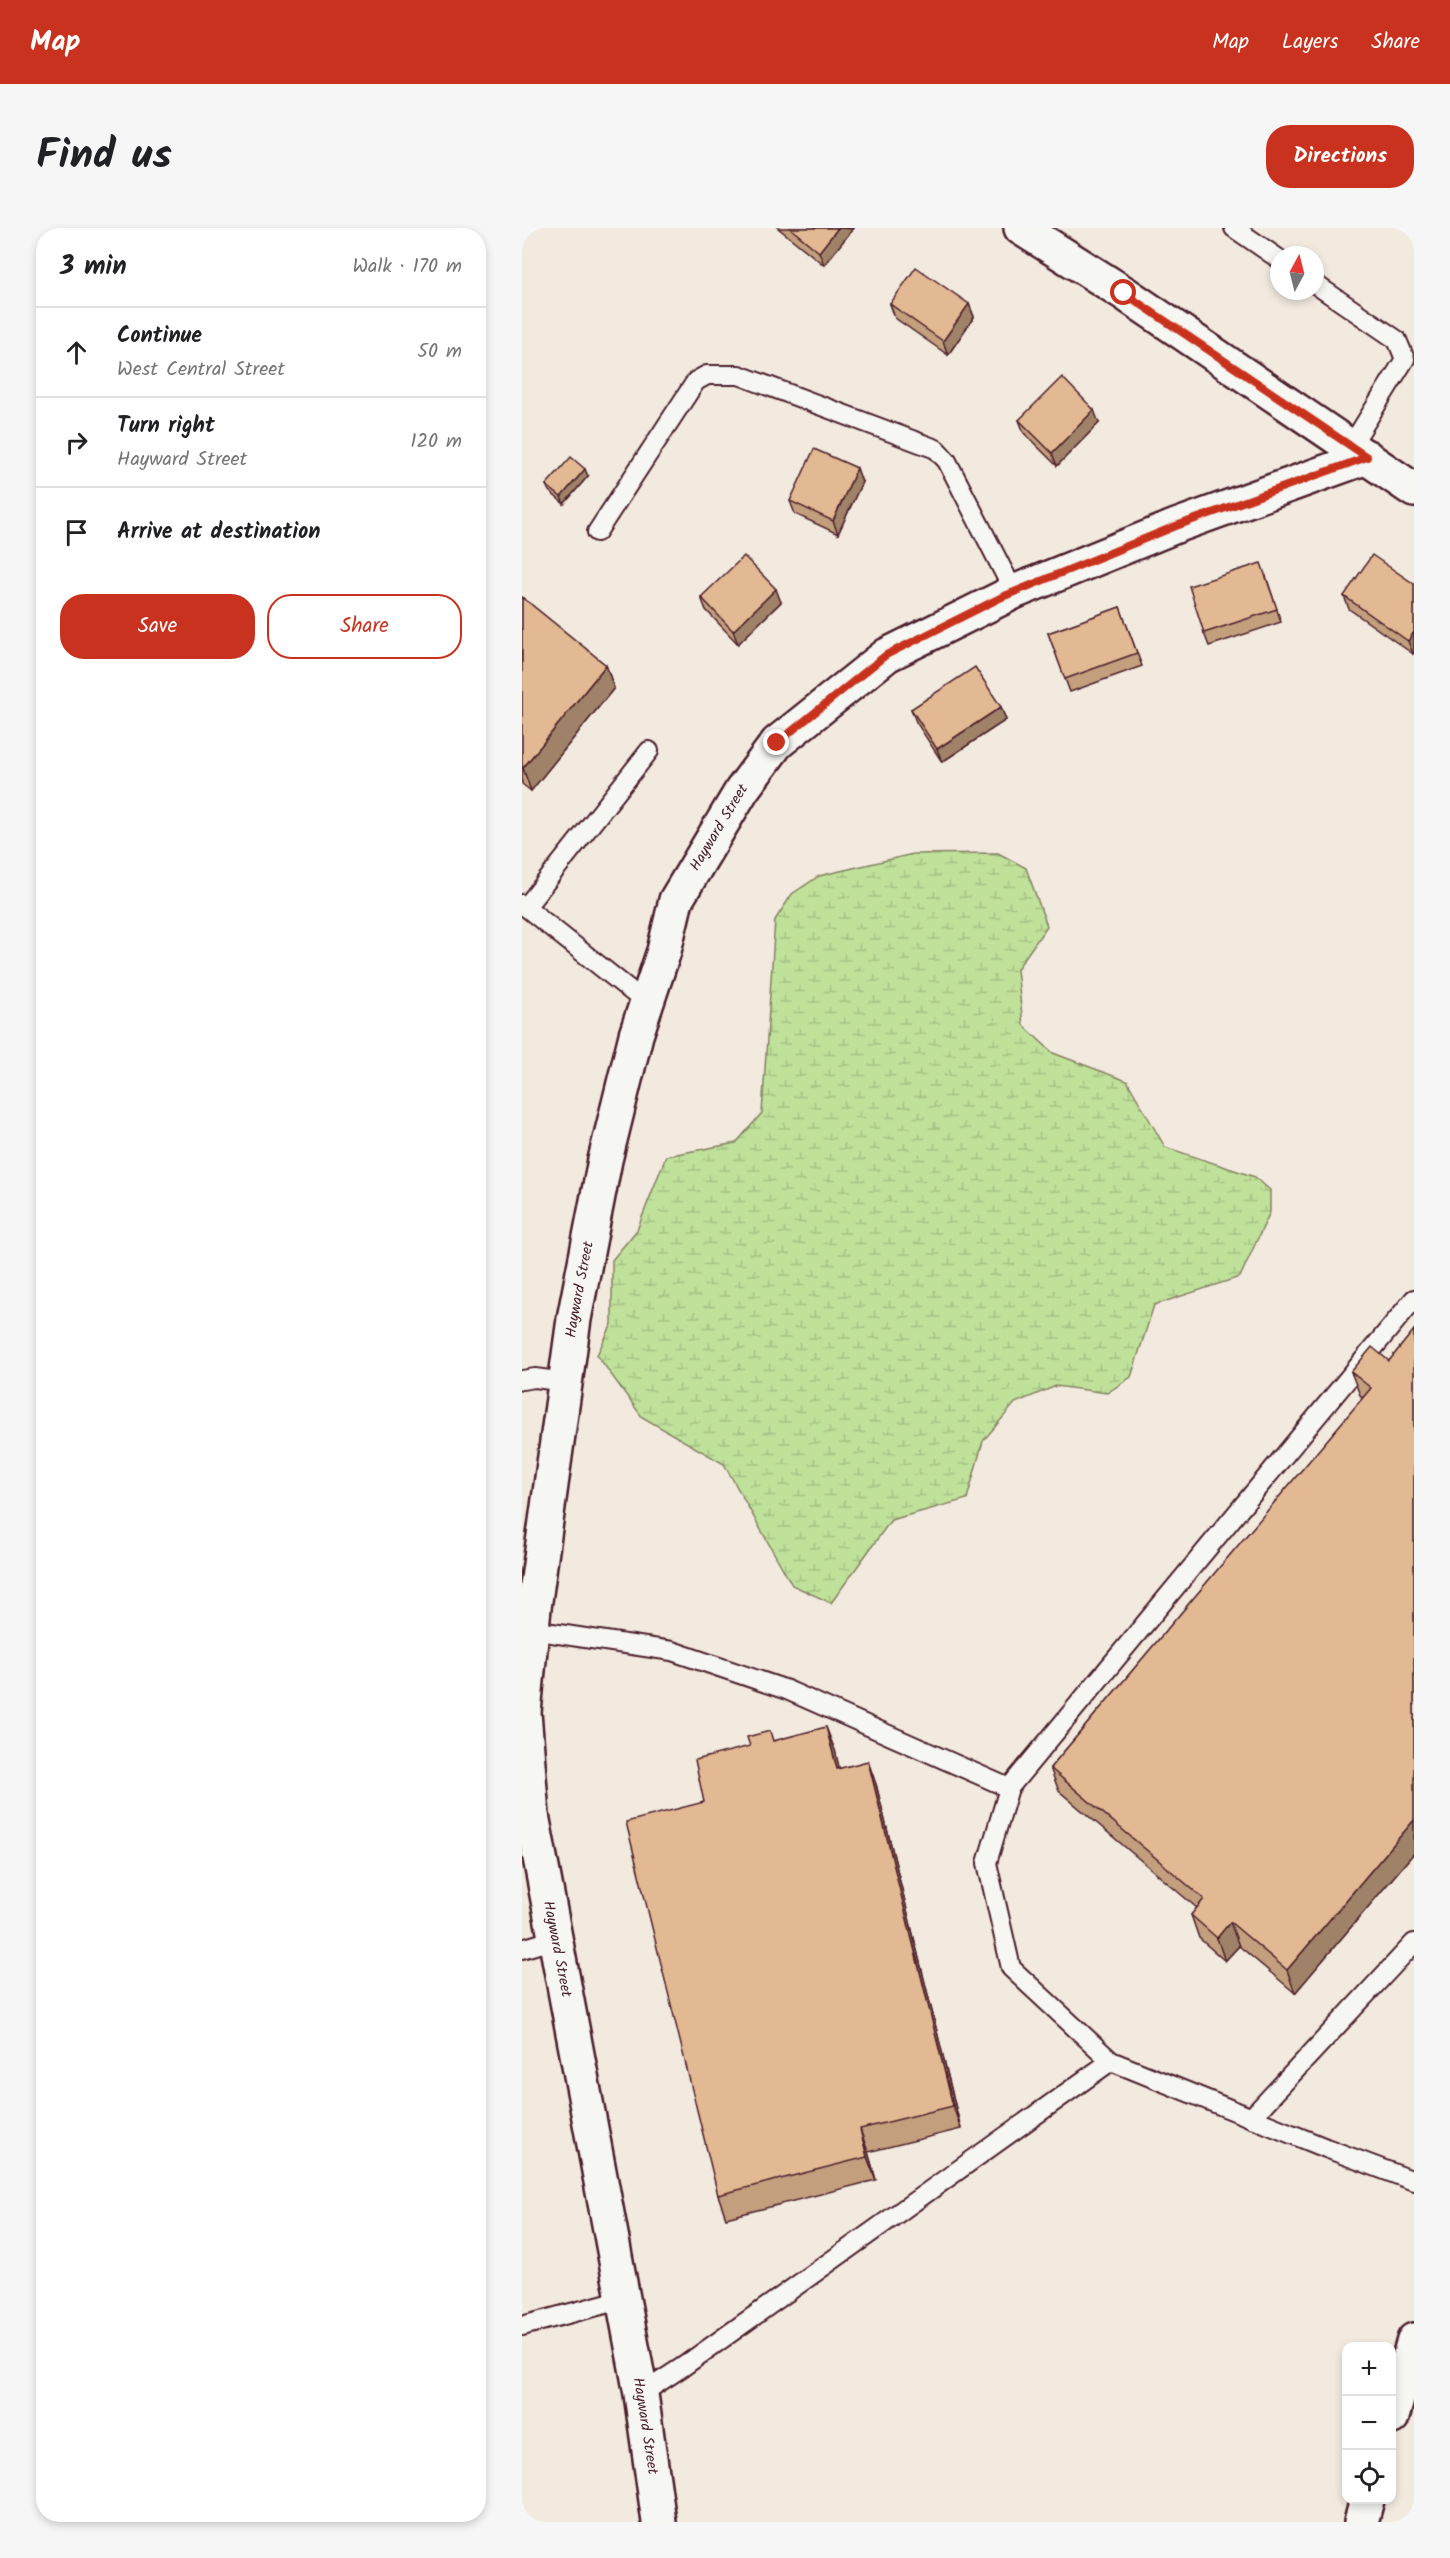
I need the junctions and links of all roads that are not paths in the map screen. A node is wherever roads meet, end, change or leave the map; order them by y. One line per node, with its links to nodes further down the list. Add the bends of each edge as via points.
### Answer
1 (1021, 228): 5 (street)
2 (1234, 228): 3 (lane)
3 (1270, 253)
4 (1324, 290): 5 (lane, via 1398,340 1405,359)
5 (1359, 452): 6 (street); 8 (street, Hayward Street)
6 (1414, 490)
7 (597, 532): 8 (lane, via 696,381 707,375 739,375 936,448 947,461)
8 (1014, 592): 11 (street, Hayward Street, via 886,655 777,743 742,790 676,900 664,951)
9 (649, 751): 10 (lane)
10 (524, 905): 11 (lane)
11 (645, 1002): 14 (street, Hayward Street, via 605,1160 574,1319)
12 (1414, 1299): 16 (lane)
13 (522, 1380): 14 (lane)
14 (566, 1382): 15 (street, Hayward Street)
15 (528, 1644): 16 (lane, via 672,1651 787,1690); 17 (street, Hayward Street, via 524,1712 528,1776)
16 (1009, 1788): 20 (lane, via 987,1863 1011,1968)
17 (555, 1939): 19 (lane); 23 (street, Hayward Street)
18 (1414, 1943): 21 (lane)
19 (522, 1950)
20 (1111, 2061): 21 (lane); 26 (lane)
21 (1251, 2118): 22 (lane)
22 (1414, 2181)
23 (624, 2299): 24 (lane); 26 (street, Hayward Street)
24 (522, 2326)
25 (1414, 2340): 27 (street)
26 (641, 2394): 29 (street, Hayward Street)
27 (1396, 2403)
28 (1366, 2504): 30 (street)
29 (659, 2522)
30 (1361, 2522)

